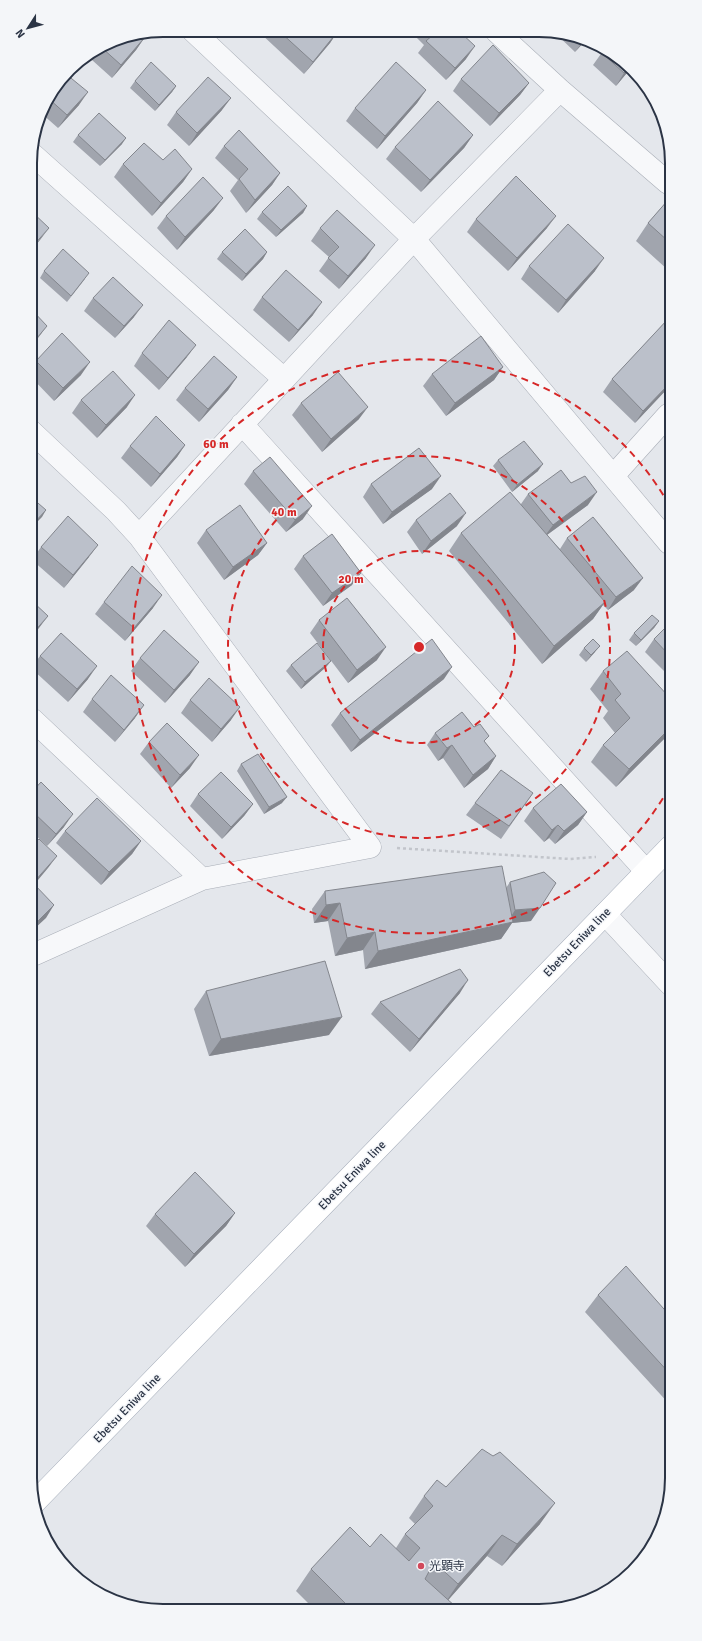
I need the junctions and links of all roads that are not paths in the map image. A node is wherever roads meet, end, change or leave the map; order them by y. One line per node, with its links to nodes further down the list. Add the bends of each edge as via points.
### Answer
1 (199, 37): 6 (street)
2 (502, 37): 3 (street)
3 (560, 90): 5 (street); 6 (street)
4 (37, 157): 7 (street)
5 (665, 180)
6 (414, 238): 7 (street); 11 (street)
7 (284, 379): 9 (street)
8 (665, 418): 11 (street)
9 (242, 424): 12 (street); 16 (street)
10 (37, 437): 12 (street)
11 (614, 475): 13 (street)
12 (139, 536): 17 (street, via 370,847)
13 (665, 538)
14 (37, 724): 17 (street)
15 (665, 851): 16 (main road, Ebetsu Eniwa line)
16 (646, 871): 18 (main road, Ebetsu Eniwa line)
17 (202, 879): 19 (street)
18 (605, 914): 20 (street); 21 (main road, Ebetsu Eniwa line)
19 (37, 953)
20 (665, 979)
21 (39, 1498)

